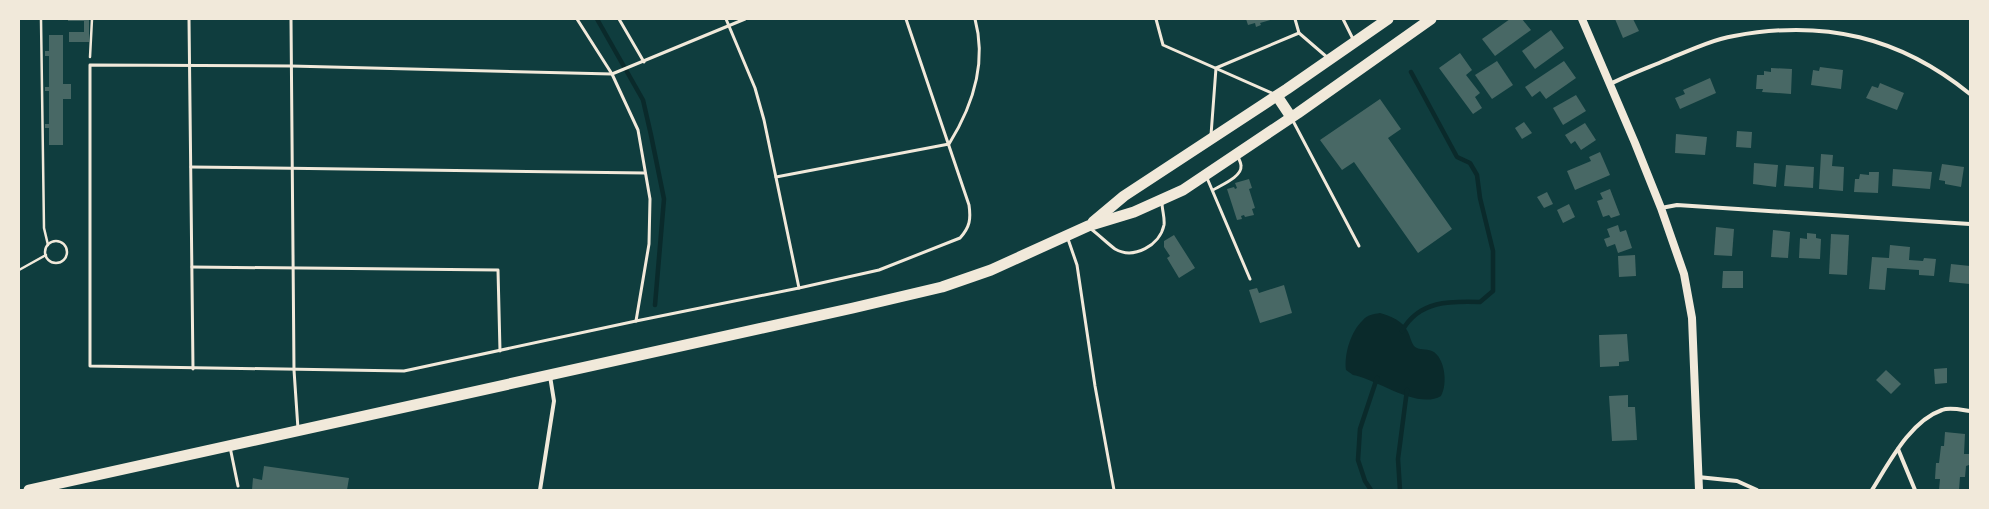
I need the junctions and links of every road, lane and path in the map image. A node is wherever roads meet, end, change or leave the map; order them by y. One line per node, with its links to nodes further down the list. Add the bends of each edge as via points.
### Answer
1 (41, 19): 45 (path, via 44,228)
2 (92, 19): 23 (path)
3 (189, 19): 22 (lane)
4 (291, 19): 24 (lane)
5 (577, 19): 26 (lane)
6 (619, 19): 21 (lane)
7 (726, 19): 17 (lane)
8 (745, 19): 17 (lane)
9 (906, 19): 32 (lane)
10 (975, 19): 32 (lane, via 980,58 973,93 960,126)
11 (1156, 19): 25 (lane, via 1163,45)
12 (1295, 19): 18 (lane)
13 (1342, 19): 19 (lane)
14 (1388, 19): 19 (highway)
15 (1431, 19): 30 (highway)
16 (1582, 19): 27 (main road)
17 (729, 26): 21 (lane); 38 (lane, via 755,88)
18 (1299, 33): 20 (lane); 25 (lane)
19 (1355, 42): 20 (highway)
20 (1330, 60): 29 (highway)
21 (644, 62): 26 (lane)
22 (190, 65): 23 (lane); 24 (lane); 34 (lane)
23 (90, 66): 55 (lane, via 90,366)
24 (291, 66): 26 (lane); 35 (lane)
25 (1216, 68): 29 (lane); 31 (lane)
26 (612, 74): 36 (lane, via 638,130)
27 (1610, 84): 28 (street, via 1695,48 1733,36 1778,30 1812,29 1840,32 1886,44 1941,72); 41 (main road)
28 (1970, 94)
29 (1277, 96): 30 (highway); 31 (highway)
30 (1291, 117): 33 (highway); 46 (lane)
31 (1210, 139): 43 (highway, via 1124,196)
32 (948, 144): 38 (lane); 52 (lane, via 971,219 968,230 960,238 879,270)
33 (1237, 153): 37 (highway); 39 (lane, via 1242,166 1240,171 1234,178)
34 (191, 167): 35 (lane); 48 (lane)
35 (292, 168): 36 (lane); 49 (lane)
36 (646, 173): 53 (lane, via 650,199 649,244)
37 (1205, 175): 39 (lane); 40 (highway, via 1183,190)
38 (776, 177): 52 (lane)
39 (1213, 190): 51 (lane)
40 (1162, 199): 43 (highway, via 1134,212); 43 (lane, via 1164,225 1159,238 1146,250 1132,253 1116,250)
41 (1661, 208): 42 (street, via 1677,204); 62 (main road, via 1675,244 1689,293 1694,349)
42 (1970, 224)
43 (1088, 226): 44 (highway)
44 (1067, 237): 57 (highway, via 991,270 901,298); 66 (lane, via 1077,265)
45 (48, 245): 47 (path); 47 (path, via 54,242 61,243 66,248 66,255 62,261 56,263 49,260)
46 (1359, 246)
47 (46, 255): 50 (path)
48 (192, 266): 49 (lane); 55 (lane)
49 (293, 269): 54 (lane, via 498,270); 56 (lane)
50 (19, 270)
51 (1250, 279)
52 (800, 288): 53 (lane)
53 (636, 321): 54 (lane)
54 (500, 351): 56 (lane, via 404,371)
55 (193, 369): 56 (lane)
56 (294, 370): 59 (lane)
57 (550, 375): 59 (highway); 65 (street, via 554,401)
58 (1970, 411): 61 (street, via 1944,409 1924,419)
59 (298, 430): 60 (highway)
60 (230, 445): 63 (lane); 64 (highway)
61 (1898, 449): 69 (street); 70 (street)
62 (1698, 477): 67 (main road); 68 (street, via 1737,481)
63 (238, 486)
64 (29, 490)
65 (540, 490)
66 (1114, 490)
67 (1699, 490)
68 (1757, 490)
69 (1872, 490)
70 (1915, 490)

